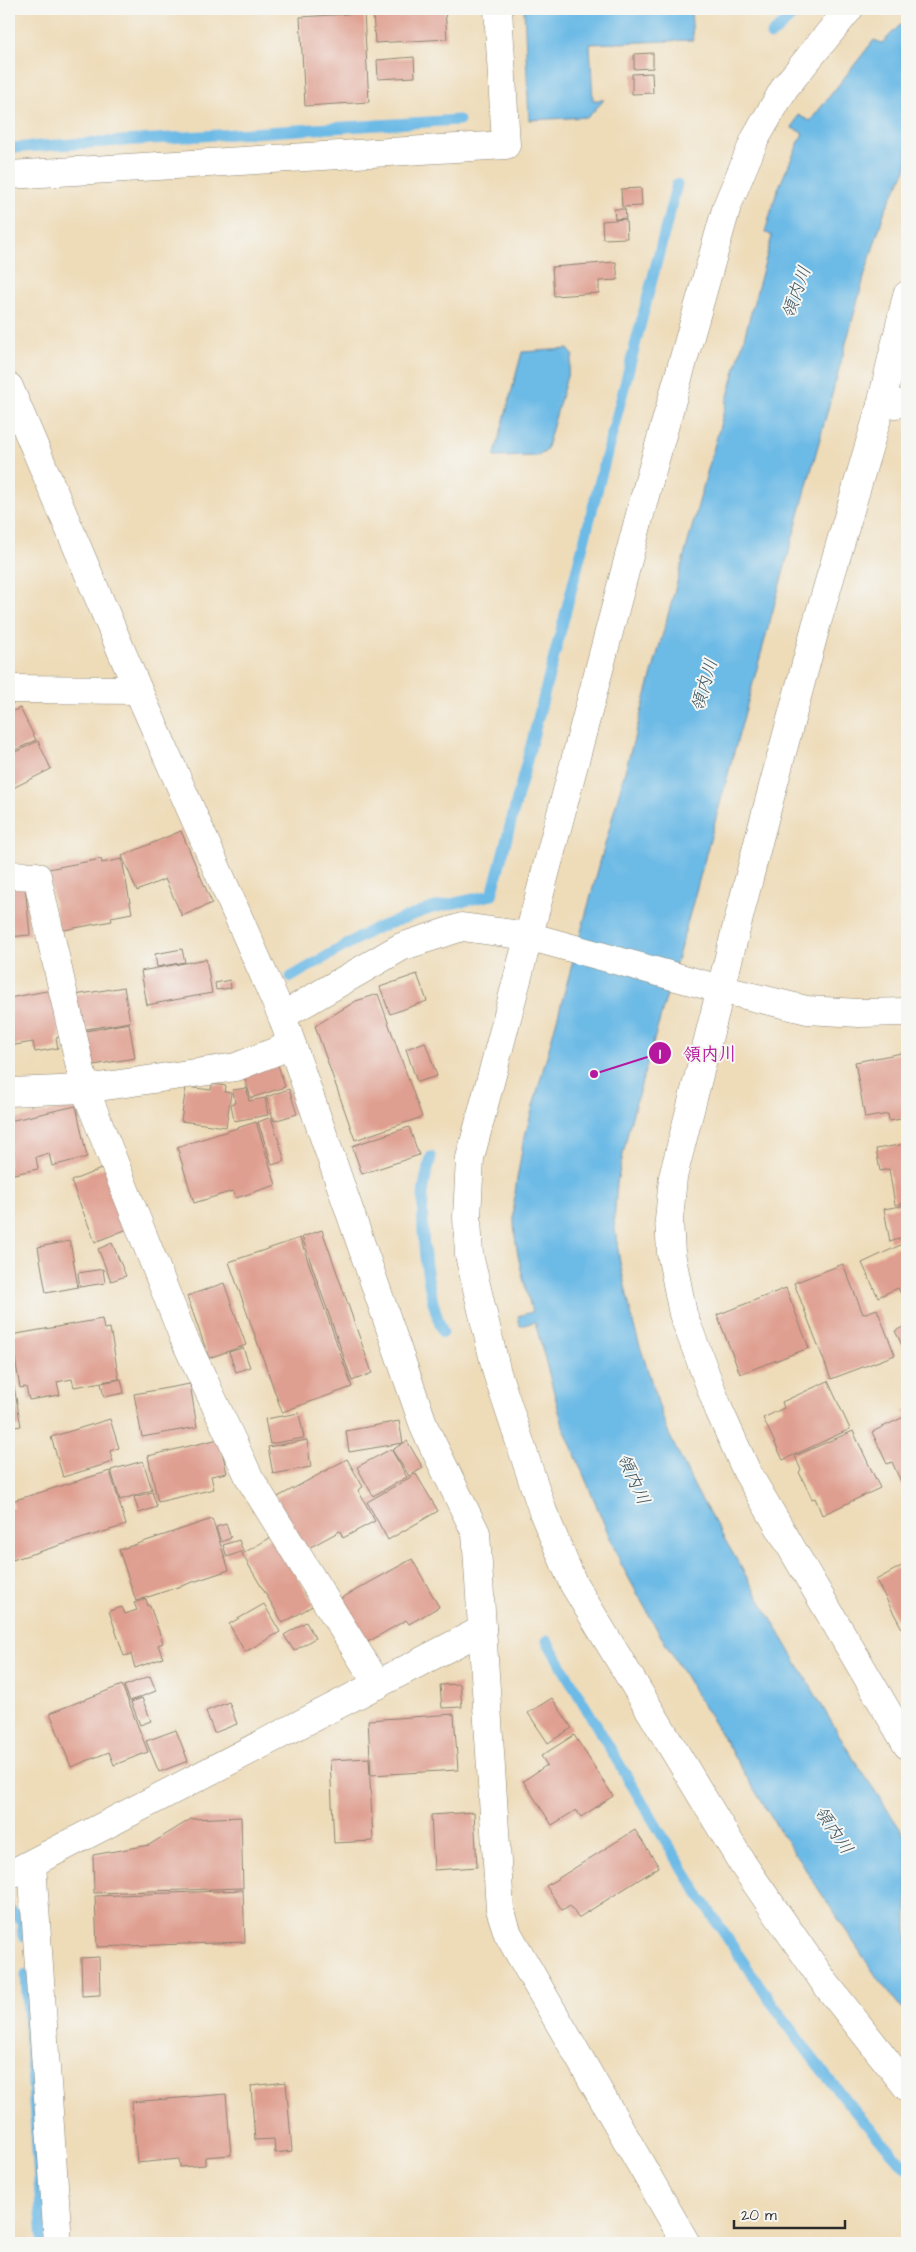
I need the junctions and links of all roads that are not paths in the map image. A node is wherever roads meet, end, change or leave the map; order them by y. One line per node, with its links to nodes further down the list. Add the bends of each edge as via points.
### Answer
1 (498, 9): 3 (street, via 506,145)
2 (849, 9): 10 (street, via 785,87 756,139 728,206 647,488)
3 (9, 175)
4 (907, 295): 6 (street)
5 (9, 387): 8 (street)
6 (894, 404): 11 (street, via 813,636)
7 (9, 689): 8 (street)
8 (138, 690): 13 (street)
9 (9, 875): 15 (street, via 37,876)
10 (534, 937): 11 (street); 13 (street, via 462,928 409,944); 21 (street, via 470,1158 469,1255 497,1373 543,1512 572,1583 744,1866 826,1983)
11 (717, 988): 12 (street, via 807,1010); 19 (street, via 673,1177 670,1245 683,1314 719,1410 747,1472)
12 (907, 1012)
13 (282, 1016): 14 (street)
14 (292, 1045): 15 (street, via 236,1066); 17 (street, via 425,1429 476,1534)
15 (85, 1089): 16 (street); 18 (street, via 183,1336 250,1479)
16 (9, 1092)
17 (482, 1630): 18 (street); 23 (street, via 500,1909 508,1934)
18 (378, 1685): 20 (street)
19 (907, 1745)
20 (21, 1869): 22 (street)
21 (907, 2087)
22 (58, 2243)
23 (686, 2243)

